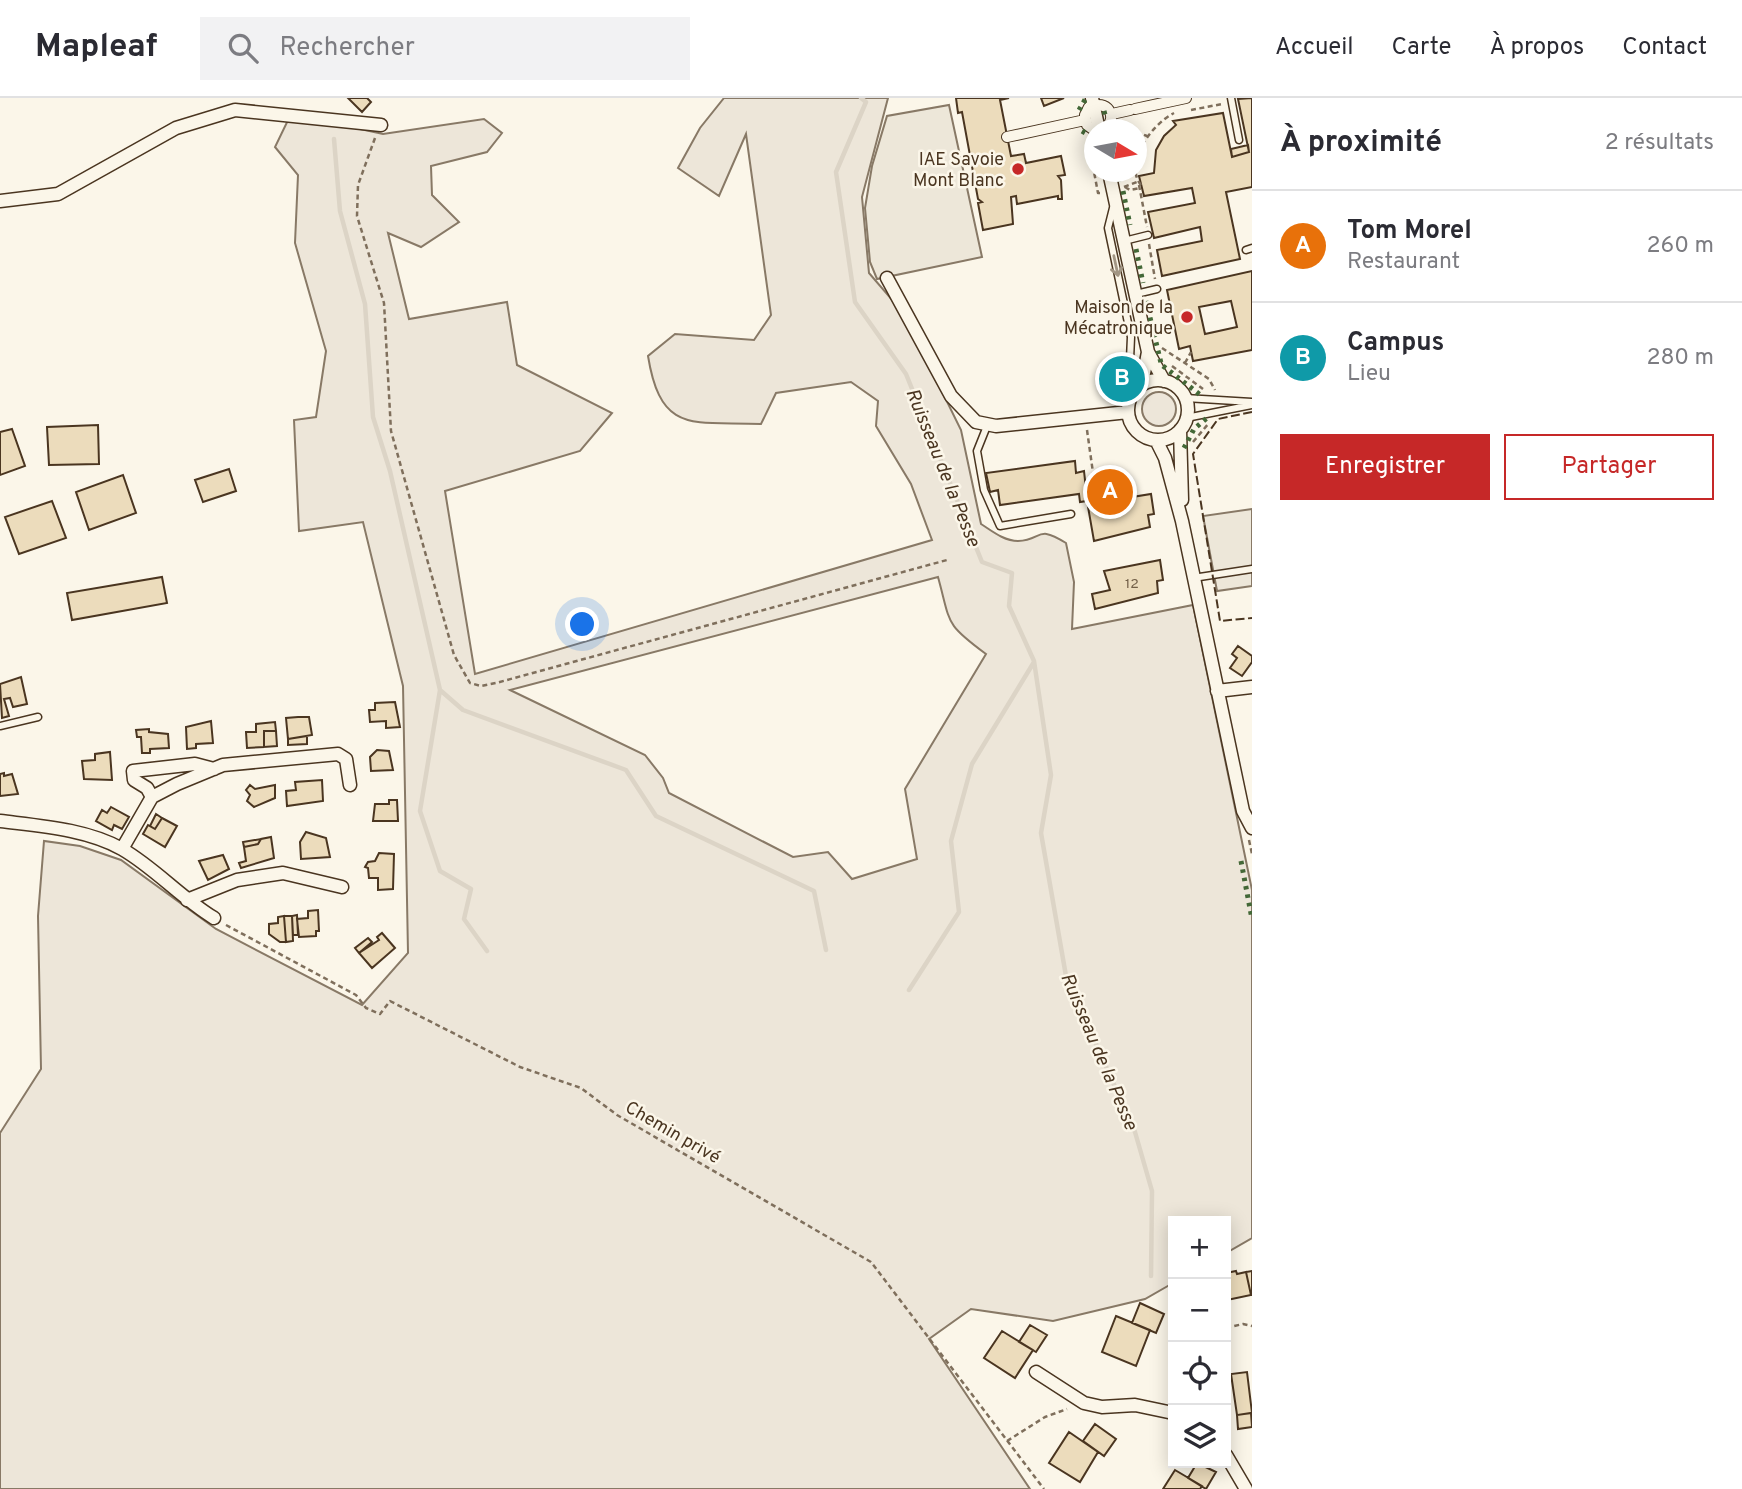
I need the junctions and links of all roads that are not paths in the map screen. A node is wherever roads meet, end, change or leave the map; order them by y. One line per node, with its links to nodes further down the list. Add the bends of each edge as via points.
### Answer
1 (1186, 98): 4 (street)
2 (1232, 100): 11 (lane)
3 (1093, 101): 4 (street); 5 (street); 7 (street)
4 (1112, 114): 6 (street)
5 (1097, 119)
6 (1112, 119)
7 (1080, 121): 8 (street); 10 (street)
8 (1084, 123)
9 (381, 125): 14 (street, via 235,110 176,128 58,194)
10 (1007, 136)
11 (1239, 141)
12 (1111, 182): 13 (street)
13 (1114, 194): 16 (street); 25 (lane, one-way to 25, via 1108,228 1132,337)
14 (0, 201)
15 (1148, 235): 16 (lane)
16 (1124, 241): 19 (street)
17 (887, 278): 27 (street, via 951,396 963,412)
18 (1157, 289): 19 (lane)
19 (1136, 294): 20 (street)
20 (1153, 349): 21 (street); 22 (street)
21 (1164, 381): 22 (street); 23 (street, via 1177,387)
22 (1142, 384): 25 (street)
23 (1185, 398): 24 (lane); 26 (street)
24 (1252, 403): 26 (lane)
25 (1128, 408): 27 (street, via 1086,417); 28 (street, via 1140,434)
26 (1183, 424): 28 (street, via 1173,436); 30 (street)
27 (987, 426): 29 (lane, via 977,451 984,490 1000,526)
28 (1156, 440): 30 (street)
29 (1071, 514)
30 (1182, 521): 32 (street)
31 (1252, 569): 32 (lane)
32 (1193, 578): 34 (street)
33 (1252, 687): 34 (street)
34 (1217, 691): 41 (street, via 1243,811)
35 (38, 717): 36 (lane)
36 (0, 726)
37 (214, 769): 38 (street, via 338,754 346,759); 39 (street); 39 (street, via 195,764 133,771 134,780)
38 (351, 785)
39 (152, 797): 42 (street)
40 (0, 821): 42 (street, via 62,830)
41 (1252, 828)
42 (122, 849): 44 (street)
43 (342, 887): 44 (street, via 283,873 237,880)
44 (187, 900): 45 (street)
45 (214, 918)
46 (1036, 1372): 47 (street, via 1084,1403)
47 (1168, 1412)
48 (1231, 1464): 49 (street)
49 (1246, 1489)

